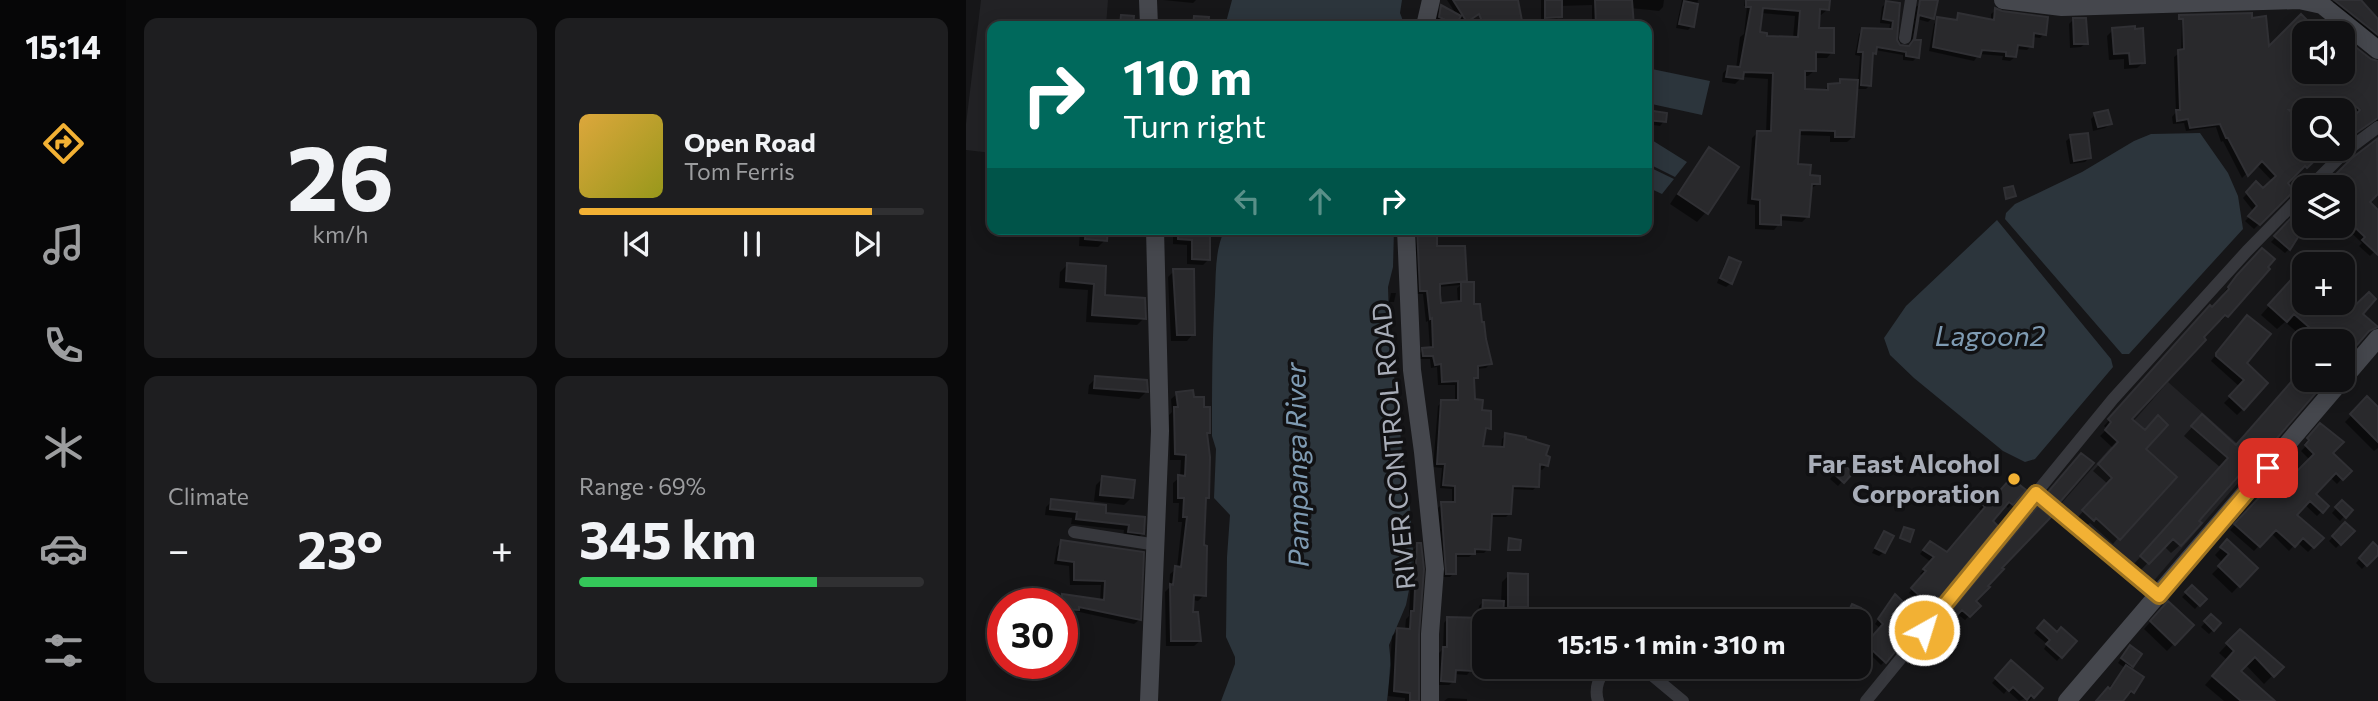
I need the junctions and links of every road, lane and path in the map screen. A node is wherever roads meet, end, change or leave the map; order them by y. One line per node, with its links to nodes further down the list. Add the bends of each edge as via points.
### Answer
1 (1148, 0): 5 (street)
2 (1431, 0): 6 (street)
3 (1911, 0): 7 (street)
4 (2003, 0): 8 (street, via 2062,7 2299,0 2322,5)
5 (1149, 21)
6 (1427, 21)
7 (1905, 38)
8 (2378, 50)
9 (2378, 127): 10 (street)
10 (2322, 175)
11 (2292, 205): 17 (street, via 2139,369)
12 (1155, 235): 19 (street, via 1160,430)
13 (1406, 235): 24 (street, RIVER CONTROL ROAD, via 1412,370 1435,569)
14 (2378, 338): 15 (street)
15 (2355, 365)
16 (2332, 392): 20 (street)
17 (2036, 493): 20 (street); 27 (street)
18 (1074, 532): 19 (street)
19 (1157, 545): 23 (street)
20 (2159, 596): 28 (street)
21 (1599, 679): 25 (street)
22 (1657, 679): 26 (street)
23 (1149, 701)
24 (1430, 701)
25 (1598, 701)
26 (1684, 701)
27 (1866, 701)
28 (2067, 701)

